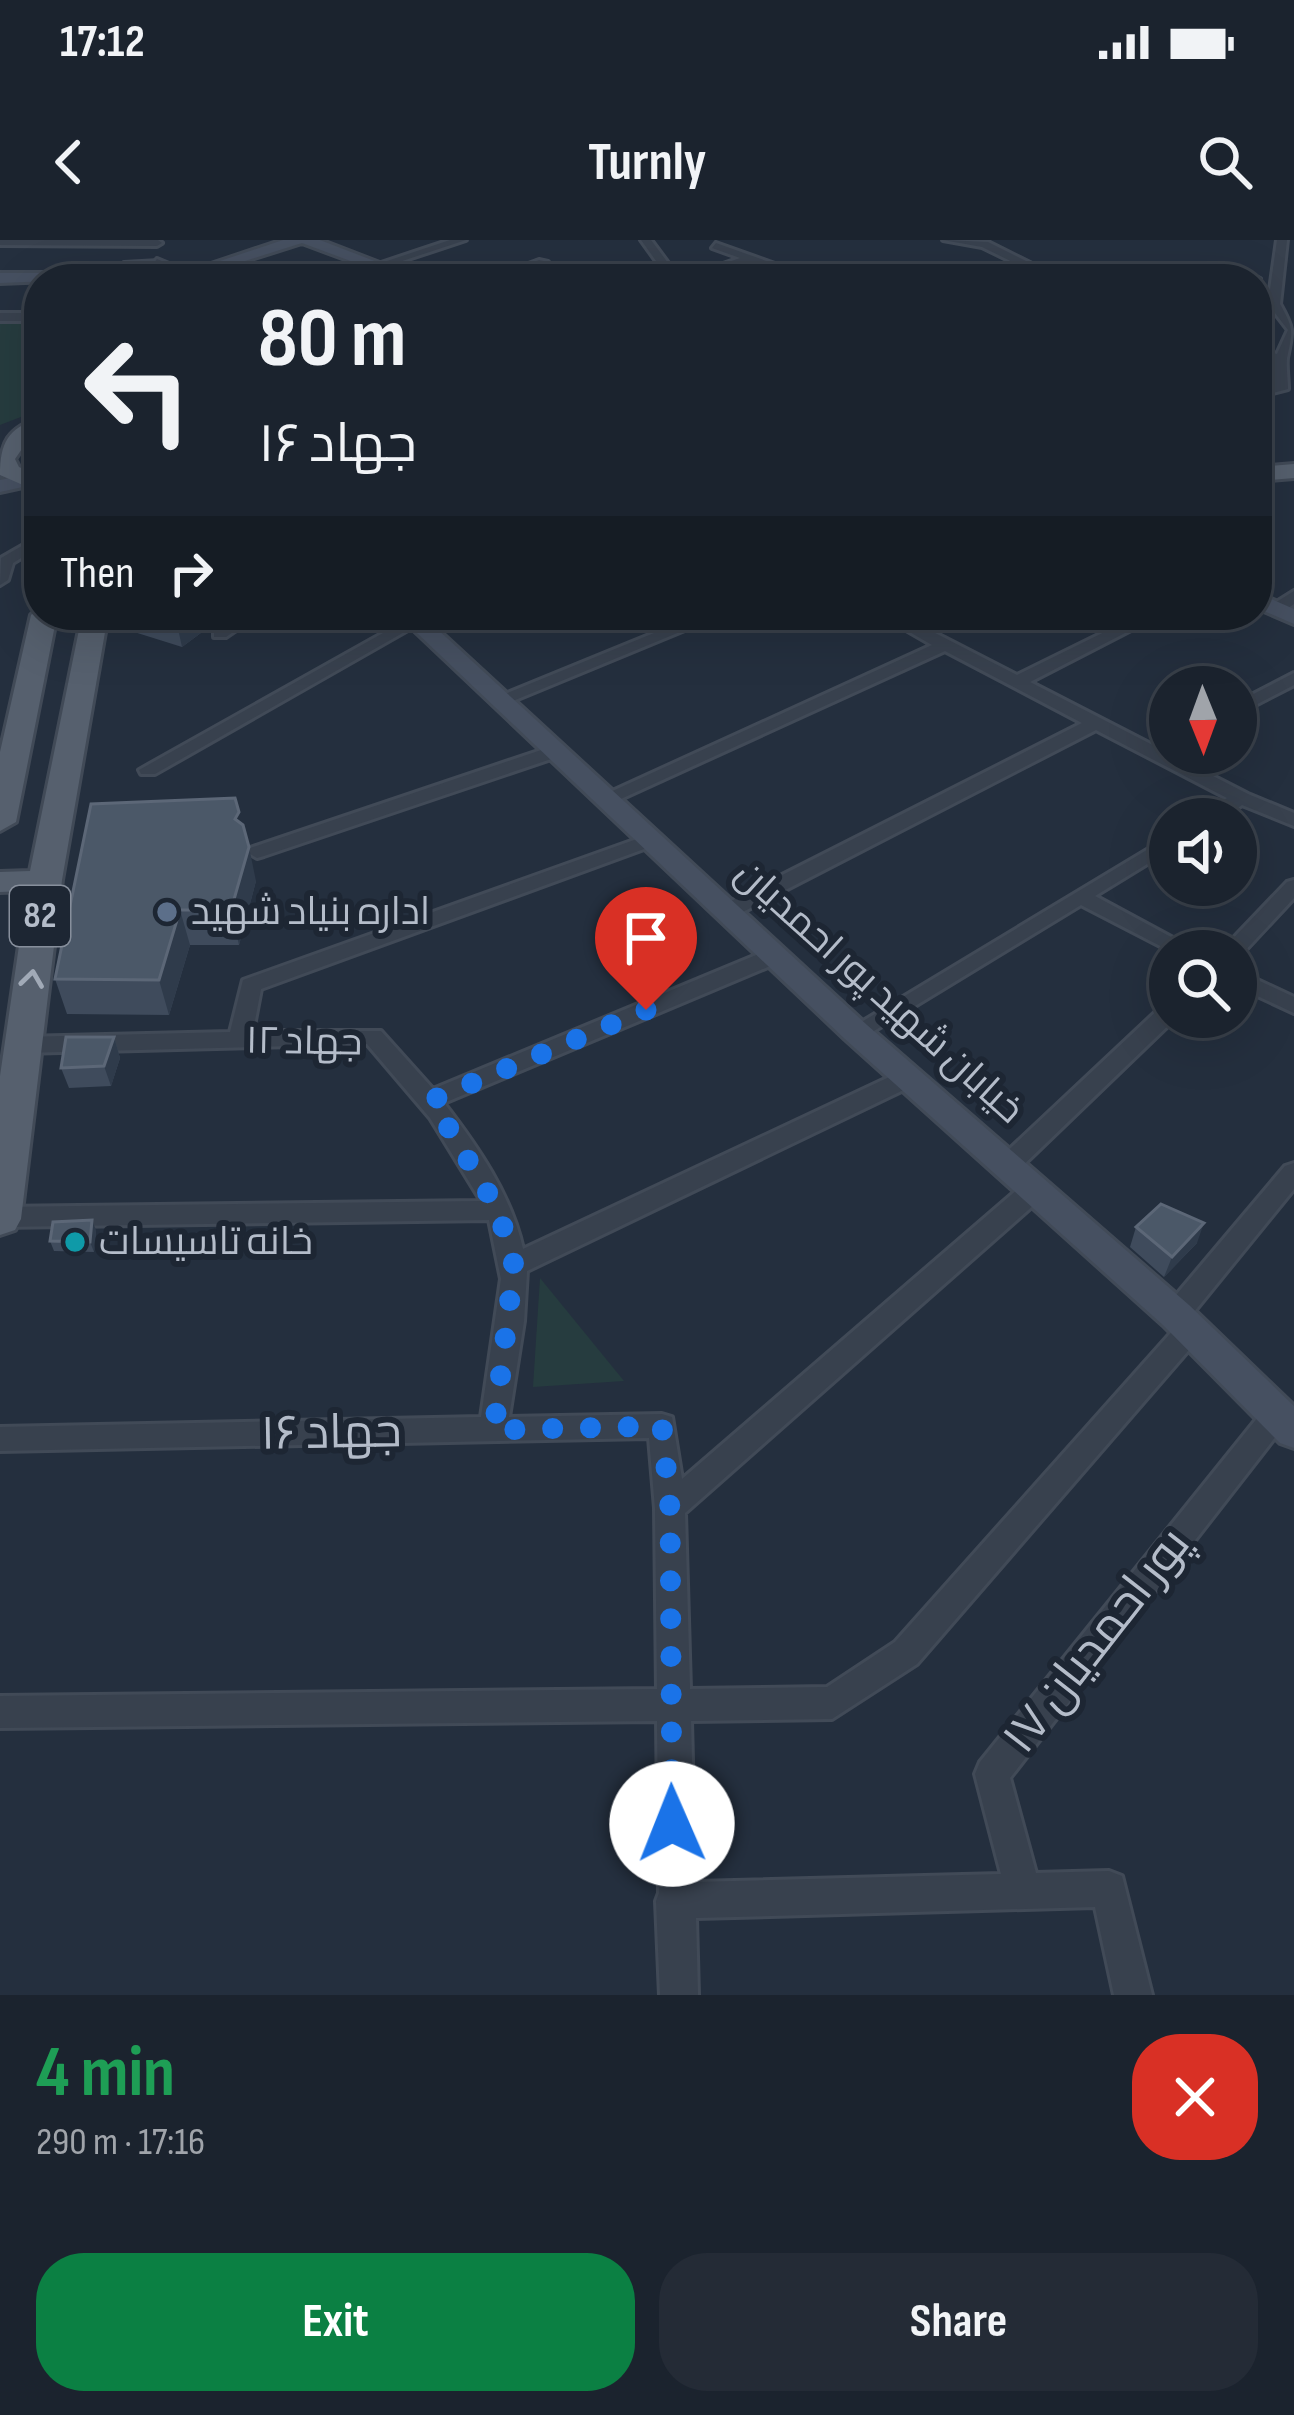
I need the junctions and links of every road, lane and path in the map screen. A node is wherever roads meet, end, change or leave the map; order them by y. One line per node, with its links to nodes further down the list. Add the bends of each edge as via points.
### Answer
1 (180, 240): 8 (street); 10 (main road)
2 (302, 240): 13 (street); 14 (street)
3 (461, 240): 15 (street)
4 (948, 240): 7 (street)
5 (1282, 240): 21 (street)
6 (0, 242): 10 (street)
7 (984, 242): 19 (street)
8 (201, 244)
9 (716, 246): 11 (street)
10 (155, 254)
11 (750, 258): 17 (street); 18 (street)
12 (543, 262): 16 (street)
13 (233, 264)
14 (371, 264)
15 (383, 264)
16 (537, 264)
17 (732, 264)
18 (767, 264)
19 (1027, 264)
20 (1272, 281): 21 (street)
21 (1277, 282): 22 (street, via 1274,304)
22 (1294, 330): 24 (street)
23 (1272, 357): 24 (street)
24 (1281, 359): 25 (street)
25 (1288, 394)
26 (24, 433): 27 (main road, via 4,459)
27 (24, 479)
28 (24, 551): 29 (street, via 6,561)
29 (0, 580)
30 (39, 630): 44 (main road)
31 (92, 630): 59 (main road, 82)
32 (225, 630): 38 (street)
33 (389, 630): 48 (street)
34 (425, 630): 43 (street, خیابان شهید پور احمدیان)
35 (675, 630): 43 (street)
36 (916, 630): 39 (street)
37 (1122, 630): 41 (street)
38 (220, 633)
39 (945, 645): 41 (street); 52 (street)
40 (1294, 677): 42 (street)
41 (1016, 682): 45 (street)
42 (1257, 698)
43 (502, 699): 47 (street, خیابان شهید پور احمدیان)
44 (11, 715): 50 (main road)
45 (1095, 724): 46 (street); 63 (street)
46 (1149, 744)
47 (553, 752): 52 (street, خیابان شهید پور احمدیان); 57 (street)
48 (148, 770)
49 (1202, 774): 51 (street)
50 (4, 781): 55 (main road)
51 (1241, 798)
52 (605, 799): 56 (street, خیابان شهید پور احمدیان)
53 (1257, 805): 54 (street)
54 (1294, 820)
55 (0, 822)
56 (649, 841): 63 (street, خیابان شهید پور احمدیان); 71 (street, via 251,985)
57 (257, 851)
58 (1149, 855): 62 (street)
59 (45, 880): 60 (main road); 72 (main road, 82, one-way to 59)
60 (0, 882)
61 (1294, 886): 64 (street)
62 (1081, 897): 65 (street); 70 (street)
63 (728, 911): 66 (street, خیابان شهید پور احمدیان)
64 (1252, 930)
65 (1149, 932)
66 (774, 956): 70 (street, خیابان شهید پور احمدیان); 74 (street)
67 (1257, 987): 68 (street)
68 (1294, 1006)
69 (1149, 1031): 75 (street)
70 (856, 1032): 73 (street, خیابان شهید پور احمدیان)
71 (240, 1041): 72 (street, جهاد ۱۲); 74 (street, جهاد ۱۲, via 373,1036)
72 (22, 1045): 79 (main road, 82)
73 (908, 1078): 75 (street, خیابان شهید پور احمدیان); 80 (street)
74 (432, 1100): 78 (street, جهاد ۱۲)
75 (1008, 1165): 77 (street, خیابان شهید پور احمدیان)
76 (1294, 1172): 81 (street)
77 (1035, 1189): 81 (street, خیابان شهید پور احمدیان); 85 (street)
78 (498, 1210): 79 (street); 80 (street, جهاد ۱۲)
79 (0, 1218)
80 (514, 1265): 83 (street)
81 (1183, 1322): 82 (street, خیابان شهید پور احمدیان); 86 (street, via 906,1653 832,1703)
82 (1285, 1423): 88 (street, پور احمدیان ۱۷, via 992,1774)
83 (494, 1430): 84 (street, جهاد ۱۶); 85 (street, جهاد ۱۶, via 662,1426)
84 (0, 1439)
85 (670, 1508): 86 (street)
86 (671, 1708): 87 (street); 89 (street)
87 (0, 1712)
88 (1023, 1890): 89 (street); 91 (street, via 1108,1889)
89 (674, 1901): 90 (street)
90 (679, 1995)
91 (1132, 1995)

